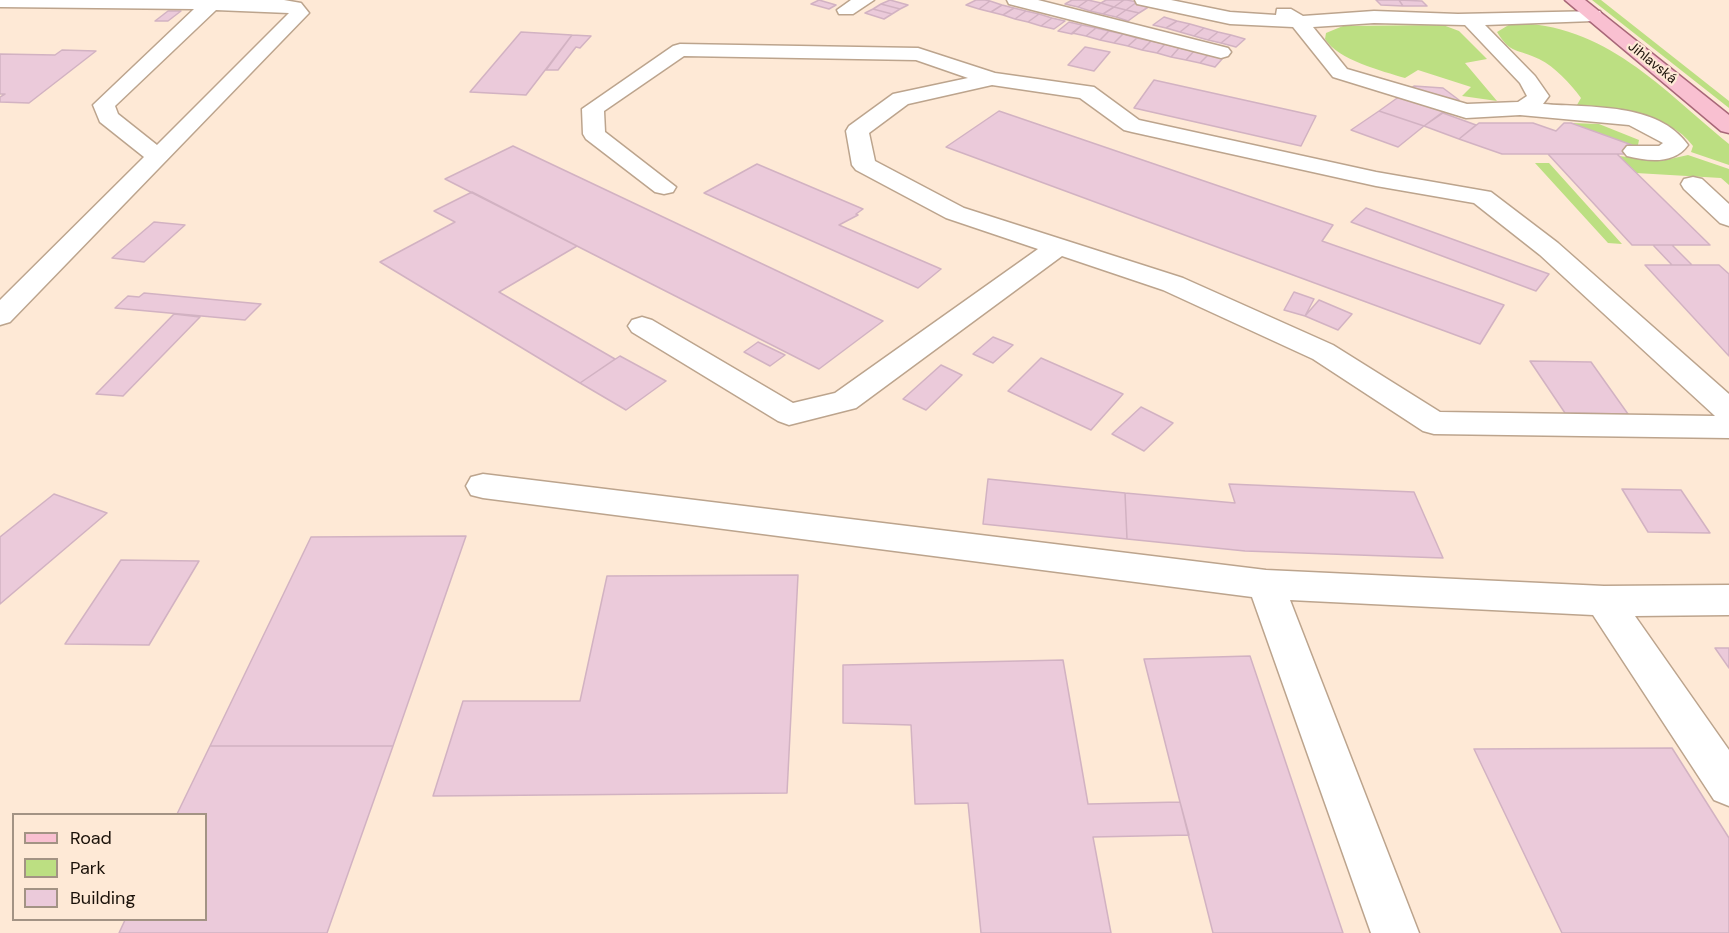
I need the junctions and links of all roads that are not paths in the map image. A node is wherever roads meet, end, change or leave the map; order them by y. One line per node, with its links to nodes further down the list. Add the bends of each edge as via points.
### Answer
1 (0, 0): 9 (lane)
2 (865, 0): 11 (lane)
3 (1016, 0): 16 (lane)
4 (1144, 0): 10 (lane)
5 (1265, 0): 15 (lane)
6 (1361, 0): 13 (lane)
7 (1441, 0): 14 (lane)
8 (1574, 0): 12 (main road, Jihlavská)
9 (211, 4): 22 (lane, via 104,105 108,117); 22 (lane, via 288,6 300,13)
10 (1170, 7): 15 (lane, via 1230,18); 16 (lane, via 1140,25)
11 (846, 10)
12 (1593, 15): 14 (lane); 20 (main road, Jihlavská)
13 (1374, 17): 14 (lane); 15 (lane)
14 (1464, 19): 19 (lane, via 1528,80 1538,96 1532,104)
15 (1299, 22): 19 (lane, via 1340,73 1466,111)
16 (1126, 27): 17 (lane)
17 (1221, 52)
18 (992, 79): 24 (lane, via 918,54 680,50 593,109 594,134); 26 (lane, via 901,99 857,131 864,165 955,213); 29 (lane, via 1086,92 1132,125 1376,179 1482,197 1549,249)
19 (1520, 108): 21 (lane, via 1634,119 1670,135 1676,145 1664,153)
20 (1729, 126)
21 (1635, 151)
22 (158, 157): 27 (lane)
23 (1693, 184): 25 (lane)
24 (664, 188)
25 (1729, 218)
26 (1058, 247): 28 (lane, via 845,401 789,414); 30 (lane, via 1173,284 1323,352 1434,423)
27 (0, 316)
28 (642, 326)
29 (1729, 411)
30 (1729, 427)
31 (483, 486): 32 (lane)
32 (1266, 584): 34 (lane); 36 (lane)
33 (1729, 600): 34 (lane)
34 (1604, 601): 35 (lane)
35 (1729, 786)
36 (1395, 933)

